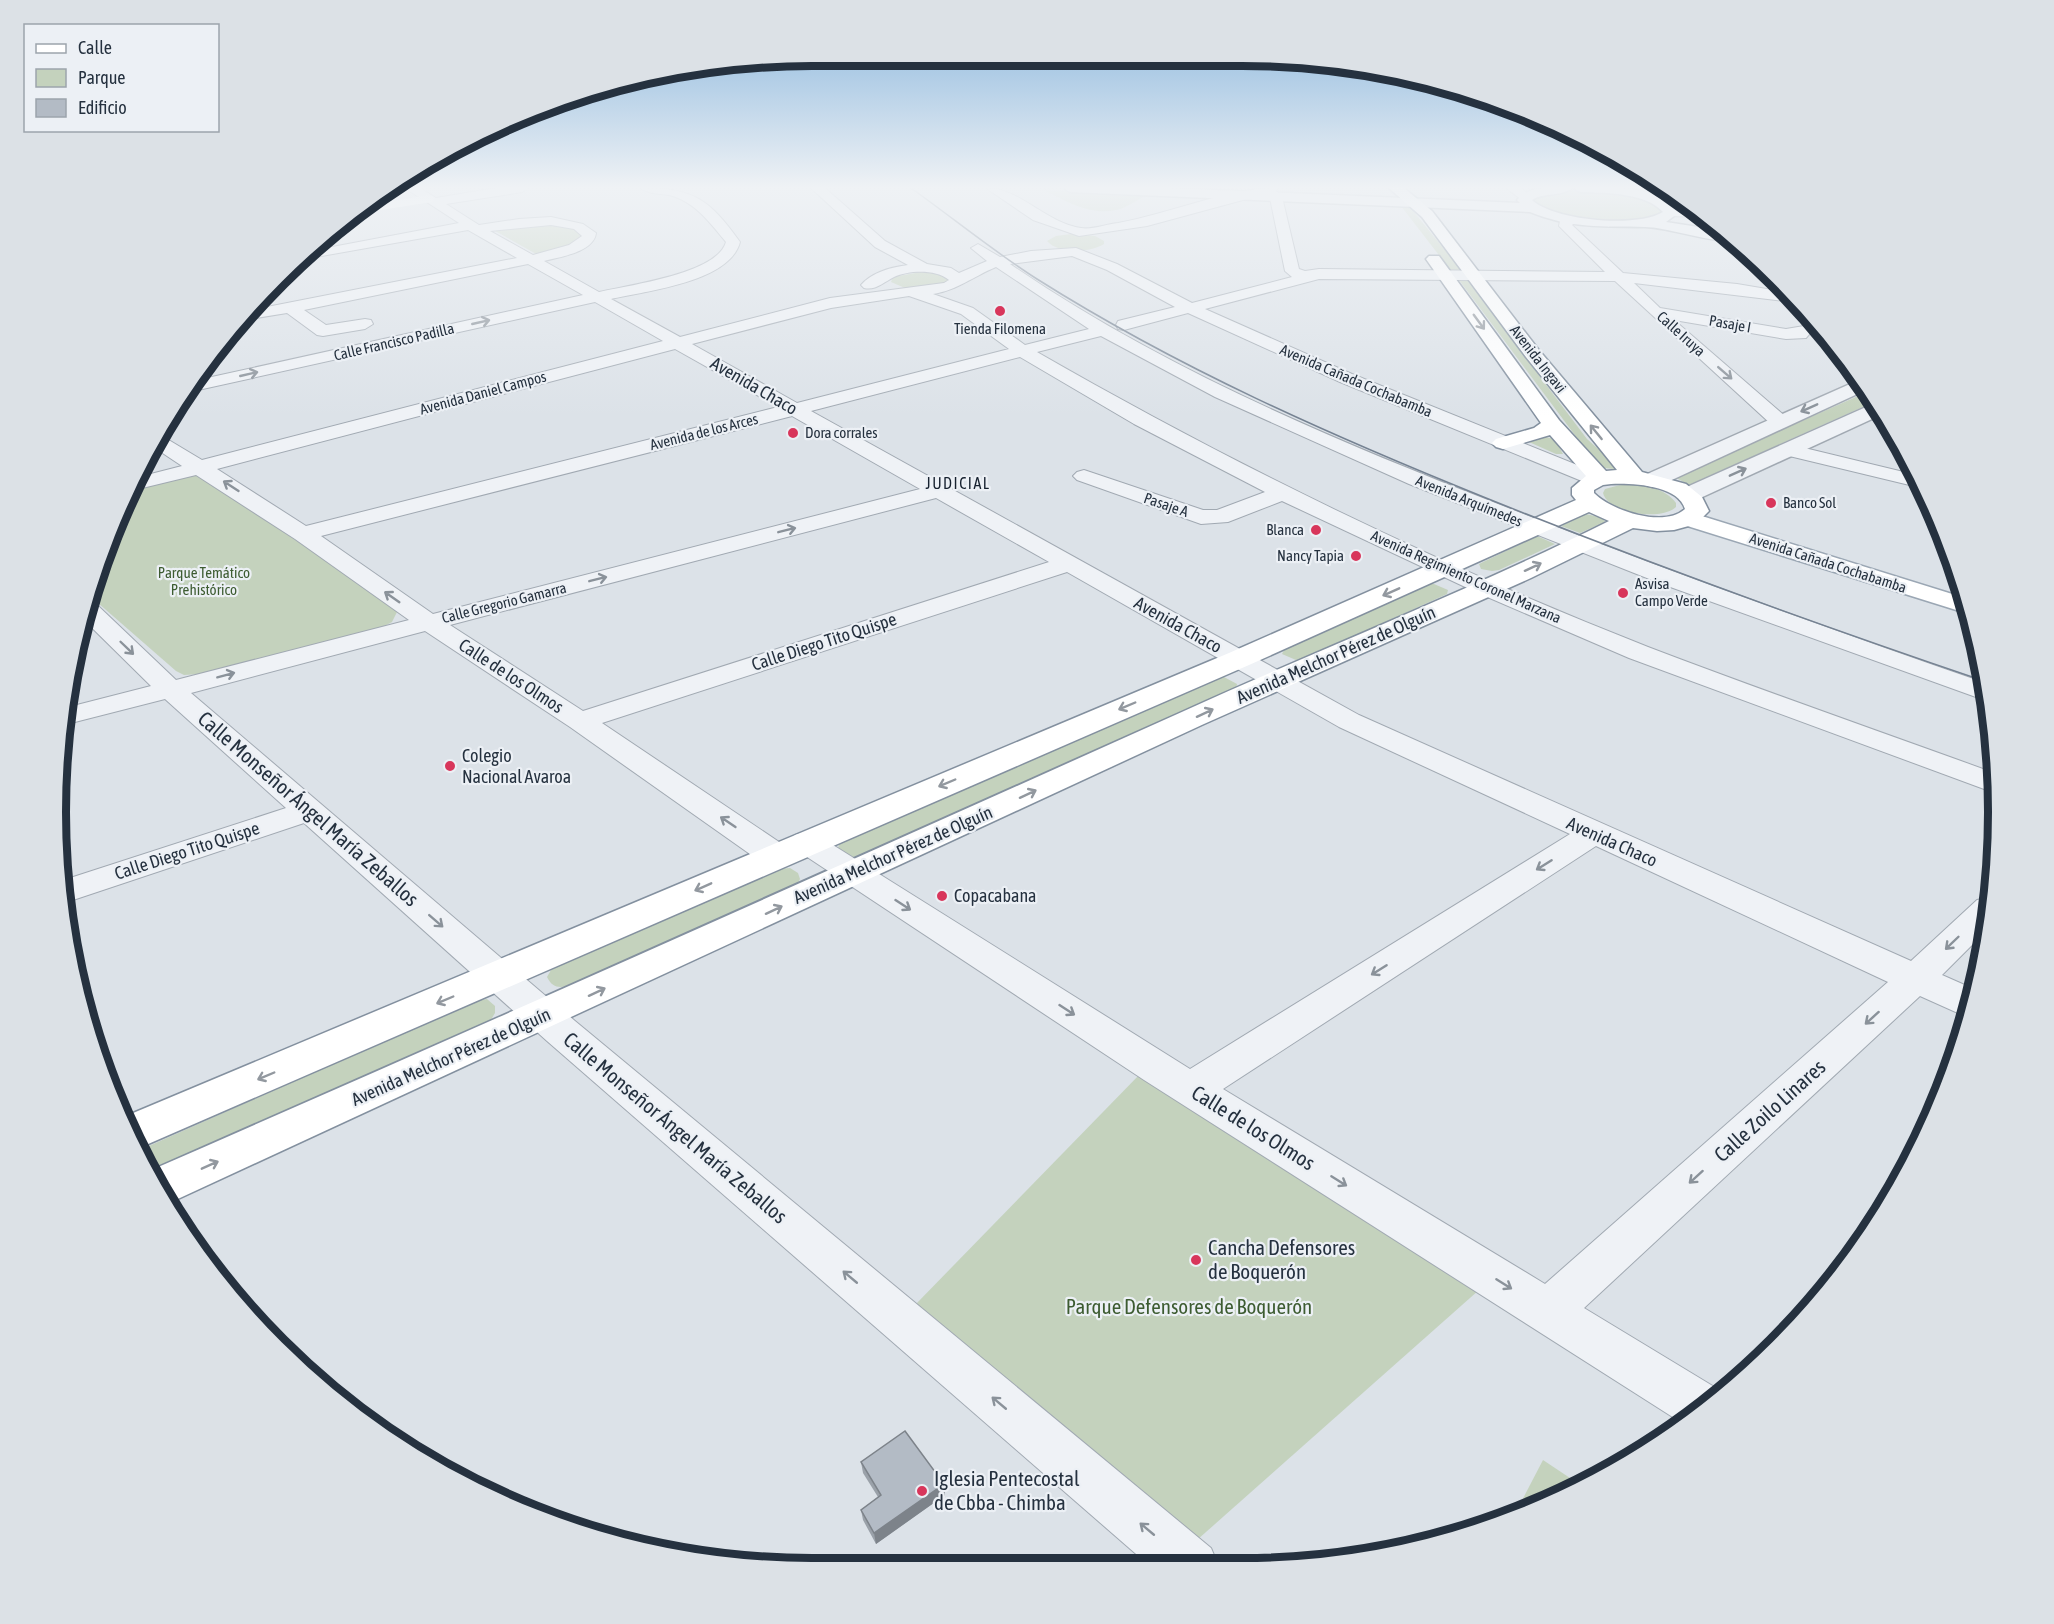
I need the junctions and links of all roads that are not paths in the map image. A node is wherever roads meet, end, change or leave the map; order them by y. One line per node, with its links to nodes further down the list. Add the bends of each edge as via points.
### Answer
1 (513, 264): 27 (street)
2 (539, 264): 24 (street, Avenida Chaco)
3 (715, 264): 24 (street, Calle Francisco Padilla, via 685,276)
4 (886, 264): 19 (street)
5 (918, 264): 15 (street)
6 (952, 264): 15 (street)
7 (982, 264): 22 (street)
8 (1000, 264): 34 (street, Avenida Arquímedes)
9 (1102, 264): 16 (street, Avenida Cañada Cochabamba)
10 (1119, 264): 16 (street)
11 (1290, 264): 20 (street, via 1292,271)
12 (1436, 264): 17 (main road, Avenida Ingavi)
13 (1465, 264): 18 (main road, Avenida Ingavi)
14 (1606, 264): 21 (street, Calle Iruya)
15 (928, 269): 19 (street, Avenida Daniel Campos); 22 (street, via 950,273)
16 (1123, 272): 28 (street, Avenida Cañada Cochabamba)
17 (1444, 275): 18 (street); 20 (street); 43 (main road, Avenida Ingavi, one-way to 43)
18 (1473, 275): 21 (street); 49 (main road, Avenida Ingavi, one-way to 18, via 1532,353)
19 (884, 276): 23 (street, Avenida Regimiento Coronel Marzana, via 884,285); 26 (street, Avenida Daniel Campos)
20 (1303, 276): 28 (street)
21 (1620, 277): 25 (street); 30 (street, Calle Iruya)
22 (955, 282): 23 (street, Avenida Daniel Campos, via 935,290); 29 (street, Avenida Regimiento Coronel Marzana, via 957,296)
23 (909, 292): 26 (street, Avenida Daniel Campos); 29 (street, Avenida Regimiento Coronel Marzana)
24 (595, 296): 36 (street, Avenida Chaco); 38 (street, Calle Francisco Padilla, one-way to 24)
25 (1781, 296)
26 (830, 303): 36 (street, Avenida Daniel Campos)
27 (291, 308): 31 (street); 32 (street, via 323,331)
28 (1190, 308): 33 (street); 44 (street, Avenida Cañada Cochabamba)
29 (967, 311): 37 (street, Avenida Regimiento Coronel Marzana)
30 (1655, 312): 35 (street, Pasaje I, via 1786,334); 42 (street, Calle Iruya, one-way to 42)
31 (256, 314)
32 (365, 324)
33 (1124, 325)
34 (1105, 330): 37 (street, Avenida de los Arces); 57 (street, Avenida Arquímedes, via 1312,436)
35 (1804, 331)
36 (677, 342): 40 (street, Avenida Chaco); 47 (street, Avenida Daniel Campos)
37 (1022, 351): 40 (street, Avenida de los Arces); 54 (street, Avenida Regimiento Coronel Marzana, via 1141,420)
38 (201, 385)
39 (1855, 388): 42 (street, one-way to 42)
40 (794, 409): 53 (street, Avenida Chaco); 58 (street, Avenida de los Arces)
41 (1871, 412): 46 (street)
42 (1779, 421): 49 (street)
43 (1552, 424): 44 (main road, via 1541,432); 52 (main road, Avenida Ingavi)
44 (1503, 443): 52 (street, Avenida Cañada Cochabamba)
45 (163, 445): 47 (street, Calle de los Olmos)
46 (1788, 450): 50 (street); 55 (street, one-way to 46)
47 (201, 467): 51 (street, Avenida Daniel Campos); 58 (street, Calle de los Olmos, one-way to 47)
48 (1084, 476): 54 (street, Pasaje A, via 1201,518 1220,517)
49 (1643, 479): 52 (main road); 55 (main road)
50 (1910, 480)
51 (143, 482)
52 (1594, 487): 56 (main road, via 1606,513); 57 (main road, Avenida Melchor Pérez de Olguín)
53 (941, 490): 60 (street, Avenida Chaco); 66 (street, Calle Gregorio Gamarra, one-way to 53)
54 (1284, 493): 61 (street, Avenida Regimiento Coronel Marzana)
55 (1691, 508): 56 (main road, via 1661,524); 63 (main road, Avenida Cañada Cochabamba); 64 (main road, Avenida Cañada Cochabamba)
56 (1630, 520): 59 (main road, Avenida Melchor Pérez de Olguín)
57 (1536, 528): 59 (street, Avenida Arquímedes); 61 (main road, Avenida Melchor Pérez de Olguín)
58 (303, 534): 66 (street, Calle de los Olmos, one-way to 58)
59 (1579, 545): 62 (main road, Avenida Melchor Pérez de Olguín, one-way to 59); 70 (street, Avenida Arquímedes)
60 (1068, 564): 67 (street, Avenida Chaco); 72 (street, Calle Diego Tito Quispe)
61 (1444, 568): 62 (street, Avenida Regimiento Coronel Marzana); 67 (main road, Avenida Melchor Pérez de Olguín, one-way to 67)
62 (1487, 588): 68 (main road, Avenida Melchor Pérez de Olguín); 73 (street, Avenida Regimiento Coronel Marzana, via 1638,652)
63 (1954, 592)
64 (1958, 604)
65 (93, 614): 69 (street, Calle Monseñor Ángel María Zeballos, one-way to 69)
66 (428, 622): 69 (street, Calle Gregorio Gamarra, one-way to 66); 72 (street, Calle de los Olmos)
67 (1239, 659): 68 (street, Avenida Chaco); 76 (main road, Avenida Melchor Pérez de Olguín, one-way to 76)
68 (1275, 681): 75 (street, Avenida Chaco, via 1349,721); 77 (main road, Avenida Melchor Pérez de Olguín, one-way to 68)
69 (170, 689): 71 (street, Calle Gregorio Gamarra); 74 (street, Calle Monseñor Ángel María Zeballos)
70 (1978, 690)
71 (72, 715)
72 (580, 721): 76 (street, Calle de los Olmos, one-way to 72)
73 (1987, 781)
74 (309, 812): 78 (street, Calle Diego Tito Quispe); 80 (street, Calle Monseñor Ángel María Zeballos, one-way to 80)
75 (1593, 834): 81 (street, Avenida Chaco); 84 (street, one-way to 84)
76 (791, 849): 77 (street, Calle de los Olmos); 80 (main road, Avenida Melchor Pérez de Olguín, one-way to 80)
77 (854, 873): 83 (main road, Avenida Melchor Pérez de Olguín, one-way to 77); 84 (street, Calle de los Olmos, one-way to 84)
78 (70, 890)
79 (1981, 916): 81 (street, Calle Zoilo Linares, one-way to 81)
80 (499, 976): 83 (street, Calle Monseñor Ángel María Zeballos); 85 (main road, Avenida Melchor Pérez de Olguín, one-way to 85)
81 (1915, 979): 82 (street, Avenida Chaco); 87 (street, Calle Zoilo Linares, one-way to 87)
82 (1964, 1001)
83 (544, 1016): 86 (main road, Avenida Melchor Pérez de Olguín, one-way to 83); 89 (street, Calle Monseñor Ángel María Zeballos, one-way to 83)
84 (1191, 1089): 87 (street, Calle de los Olmos, one-way to 87)
85 (138, 1130)
86 (166, 1185)
87 (1548, 1311): 88 (street, Calle de los Olmos)
88 (1696, 1404)
89 (1181, 1558)

